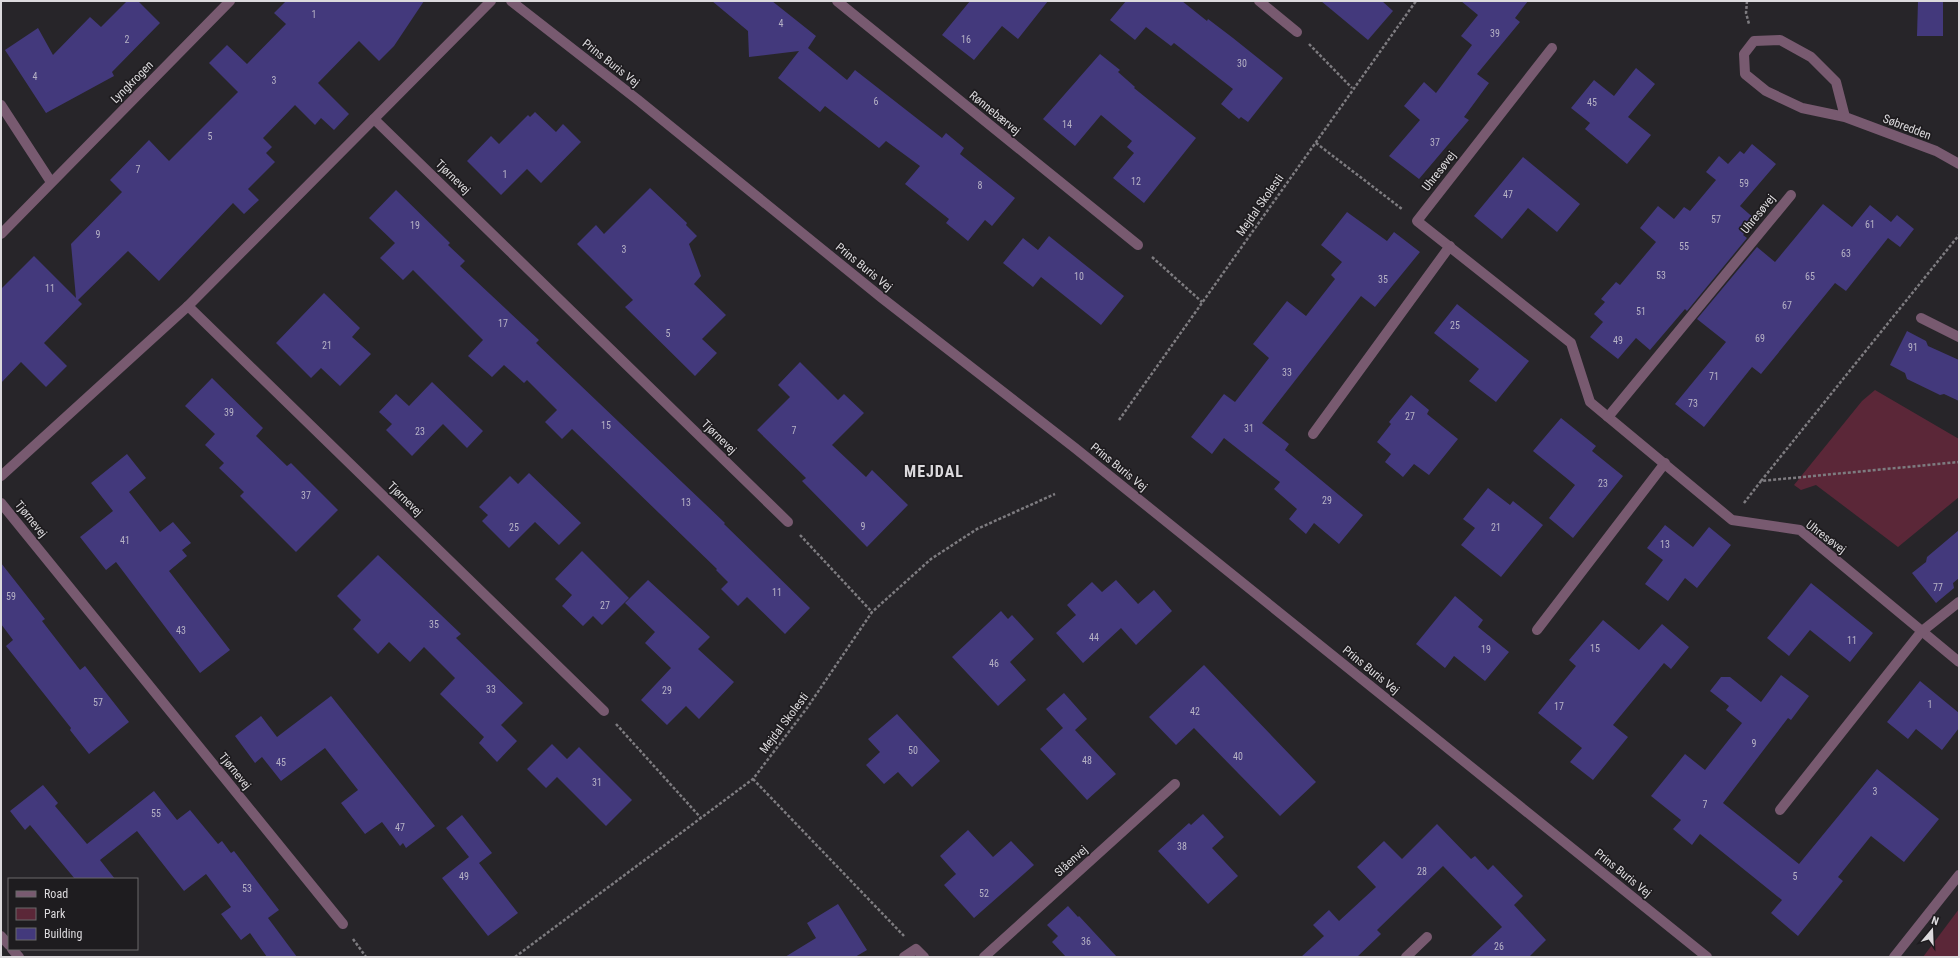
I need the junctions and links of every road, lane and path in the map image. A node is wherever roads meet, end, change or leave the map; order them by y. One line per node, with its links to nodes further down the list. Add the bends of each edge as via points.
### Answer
1 (230, 1): 15 (street, Lyngkrogen)
2 (491, 1): 12 (street)
3 (510, 1): 58 (street, Prins Buris Vej, via 638,100 882,298 1075,448)
4 (837, 1): 20 (street, Rønnebærvej)
5 (1259, 1): 7 (street)
6 (1416, 1): 9 (path, Mejdal Skolesti)
7 (1296, 32): 9 (path)
8 (1552, 48): 17 (street, Uhresøvej)
9 (1352, 88): 13 (path, Mejdal Skolesti)
10 (1, 105): 15 (street)
11 (1846, 118): 11 (street, Søbredden, via 1802,108 1766,91 1745,74 1744,54 1754,41 1780,40 1811,57 1836,82); 14 (street, Søbredden, via 1936,152)
12 (374, 119): 23 (street); 36 (street, Tjørnevej)
13 (1316, 143): 17 (path); 22 (path, Mejdal Skolesti)
14 (1959, 164)
15 (51, 182): 18 (street, Lyngkrogen)
16 (1791, 195): 26 (street, Uhresøvej)
17 (1417, 220): 21 (street)
18 (1, 234)
19 (1959, 235): 32 (path)
20 (1138, 245): 22 (path)
21 (1450, 246): 26 (street, via 1571,343 1590,402); 28 (street)
22 (1202, 302): 27 (path, Mejdal Skolesti)
23 (188, 306): 31 (street); 42 (street, Tjørnevej)
24 (1921, 318): 25 (street)
25 (1959, 337)
26 (1608, 417): 30 (street)
27 (1119, 420)
28 (1313, 434)
29 (1959, 462): 32 (path)
30 (1665, 463): 35 (street); 39 (street)
31 (1, 476)
32 (1761, 481): 35 (path)
33 (1055, 494): 38 (path, Mejdal Skolesti, via 977,529 931,559)
34 (1, 503): 48 (street, Tjørnevej)
35 (1732, 520): 40 (street, Uhresøvej, via 1800,530)
36 (788, 522): 38 (path)
37 (1959, 602): 40 (street)
38 (872, 612): 43 (path, Mejdal Skolesti, via 807,708)
39 (1537, 630)
40 (1921, 632): 41 (street, Uhresøvej); 45 (street)
41 (1959, 662)
42 (604, 711): 46 (path)
43 (753, 778): 46 (path, Mejdal Skolesti); 52 (path)
44 (1175, 784): 56 (street, Slåenvej)
45 (1780, 810)
46 (701, 818): 53 (path, Mejdal Skolesti)
47 (1959, 875): 59 (street)
48 (343, 924)
49 (1, 936): 51 (street)
50 (1427, 937): 57 (street)
51 (8, 944)
52 (916, 949): 54 (street); 55 (street)
53 (515, 957)
54 (904, 957)
55 (924, 957)
56 (984, 957)
57 (1406, 957)
58 (1707, 957)
59 (1894, 957)

